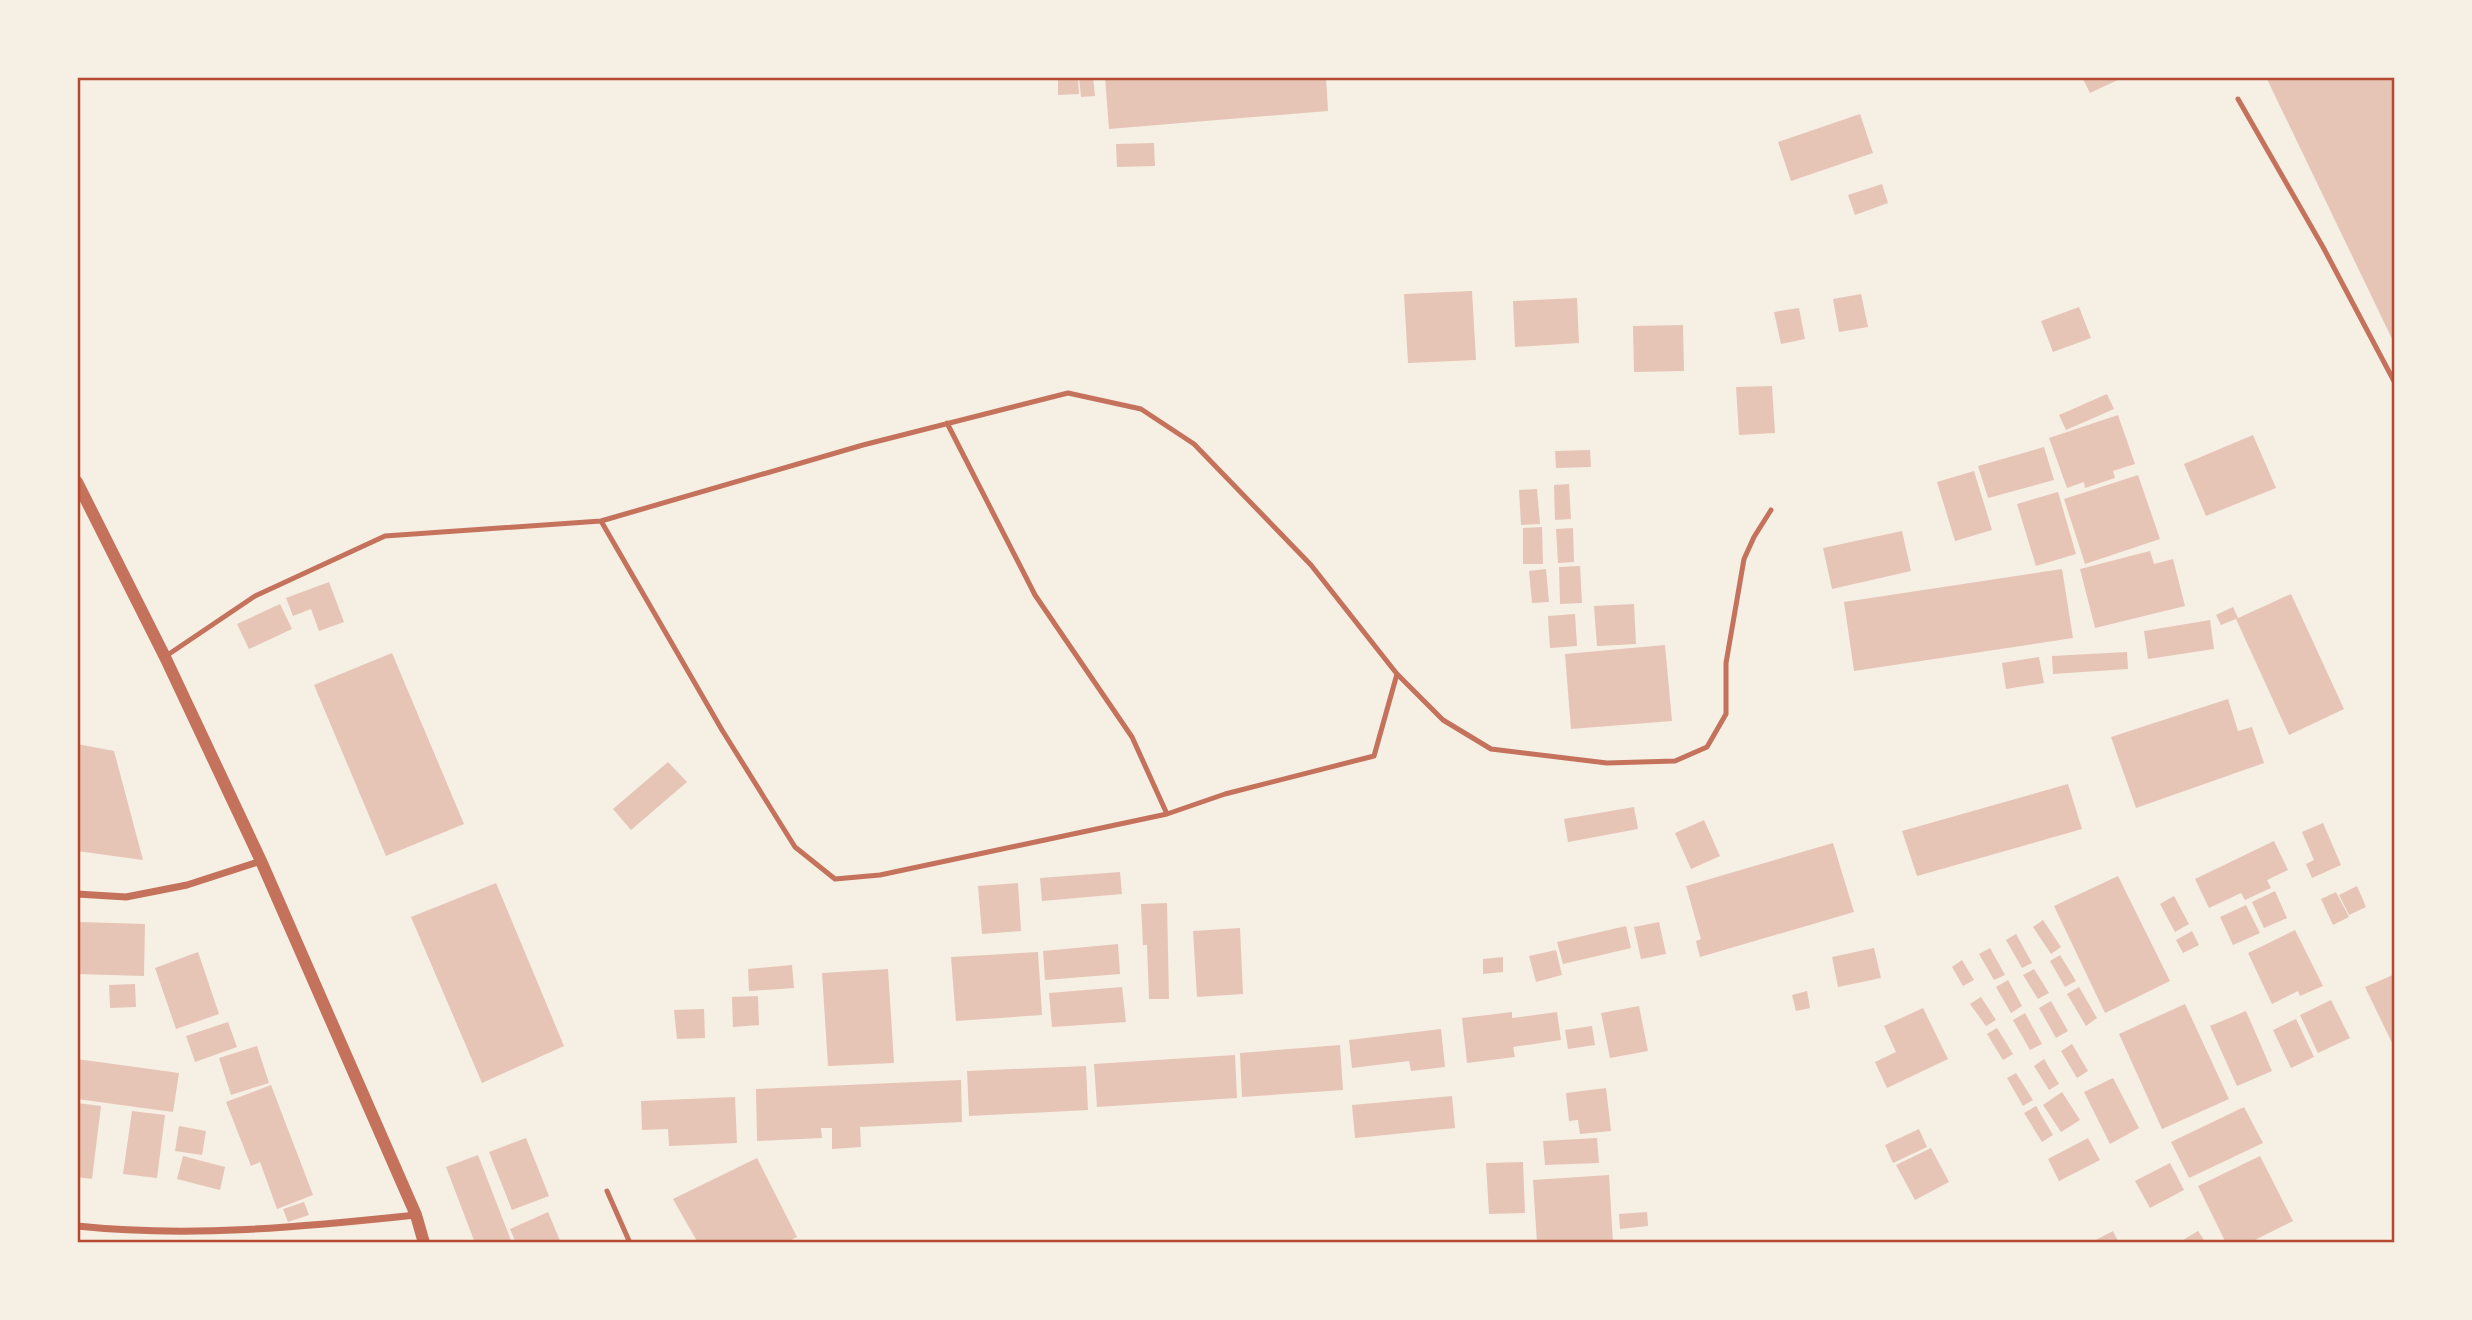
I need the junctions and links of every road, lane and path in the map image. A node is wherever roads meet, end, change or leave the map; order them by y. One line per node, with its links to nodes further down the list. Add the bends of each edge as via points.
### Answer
1 (2238, 99): 2 (lane)
2 (2395, 383)
3 (947, 424): 6 (lane); 8 (lane, via 1068,393 1141,409 1194,444 1302,556); 9 (lane, via 1035,595 1132,737)
4 (77, 482): 7 (street)
5 (1771, 510): 8 (lane, via 1744,559 1726,663 1726,714 1707,747 1675,761 1607,763 1491,749 1443,720)
6 (601, 521): 7 (lane, via 385,536 255,596); 9 (lane, via 795,847 835,879 880,875)
7 (165, 657): 10 (street)
8 (1397, 674): 9 (lane, via 1374,756 1225,794)
9 (1167, 814)
10 (261, 861): 11 (street, via 187,885 127,897); 13 (street)
11 (77, 894)
12 (607, 1191): 16 (lane)
13 (416, 1215): 14 (street, via 197,1233); 15 (street)
14 (77, 1227)
15 (424, 1243)
16 (630, 1243)

